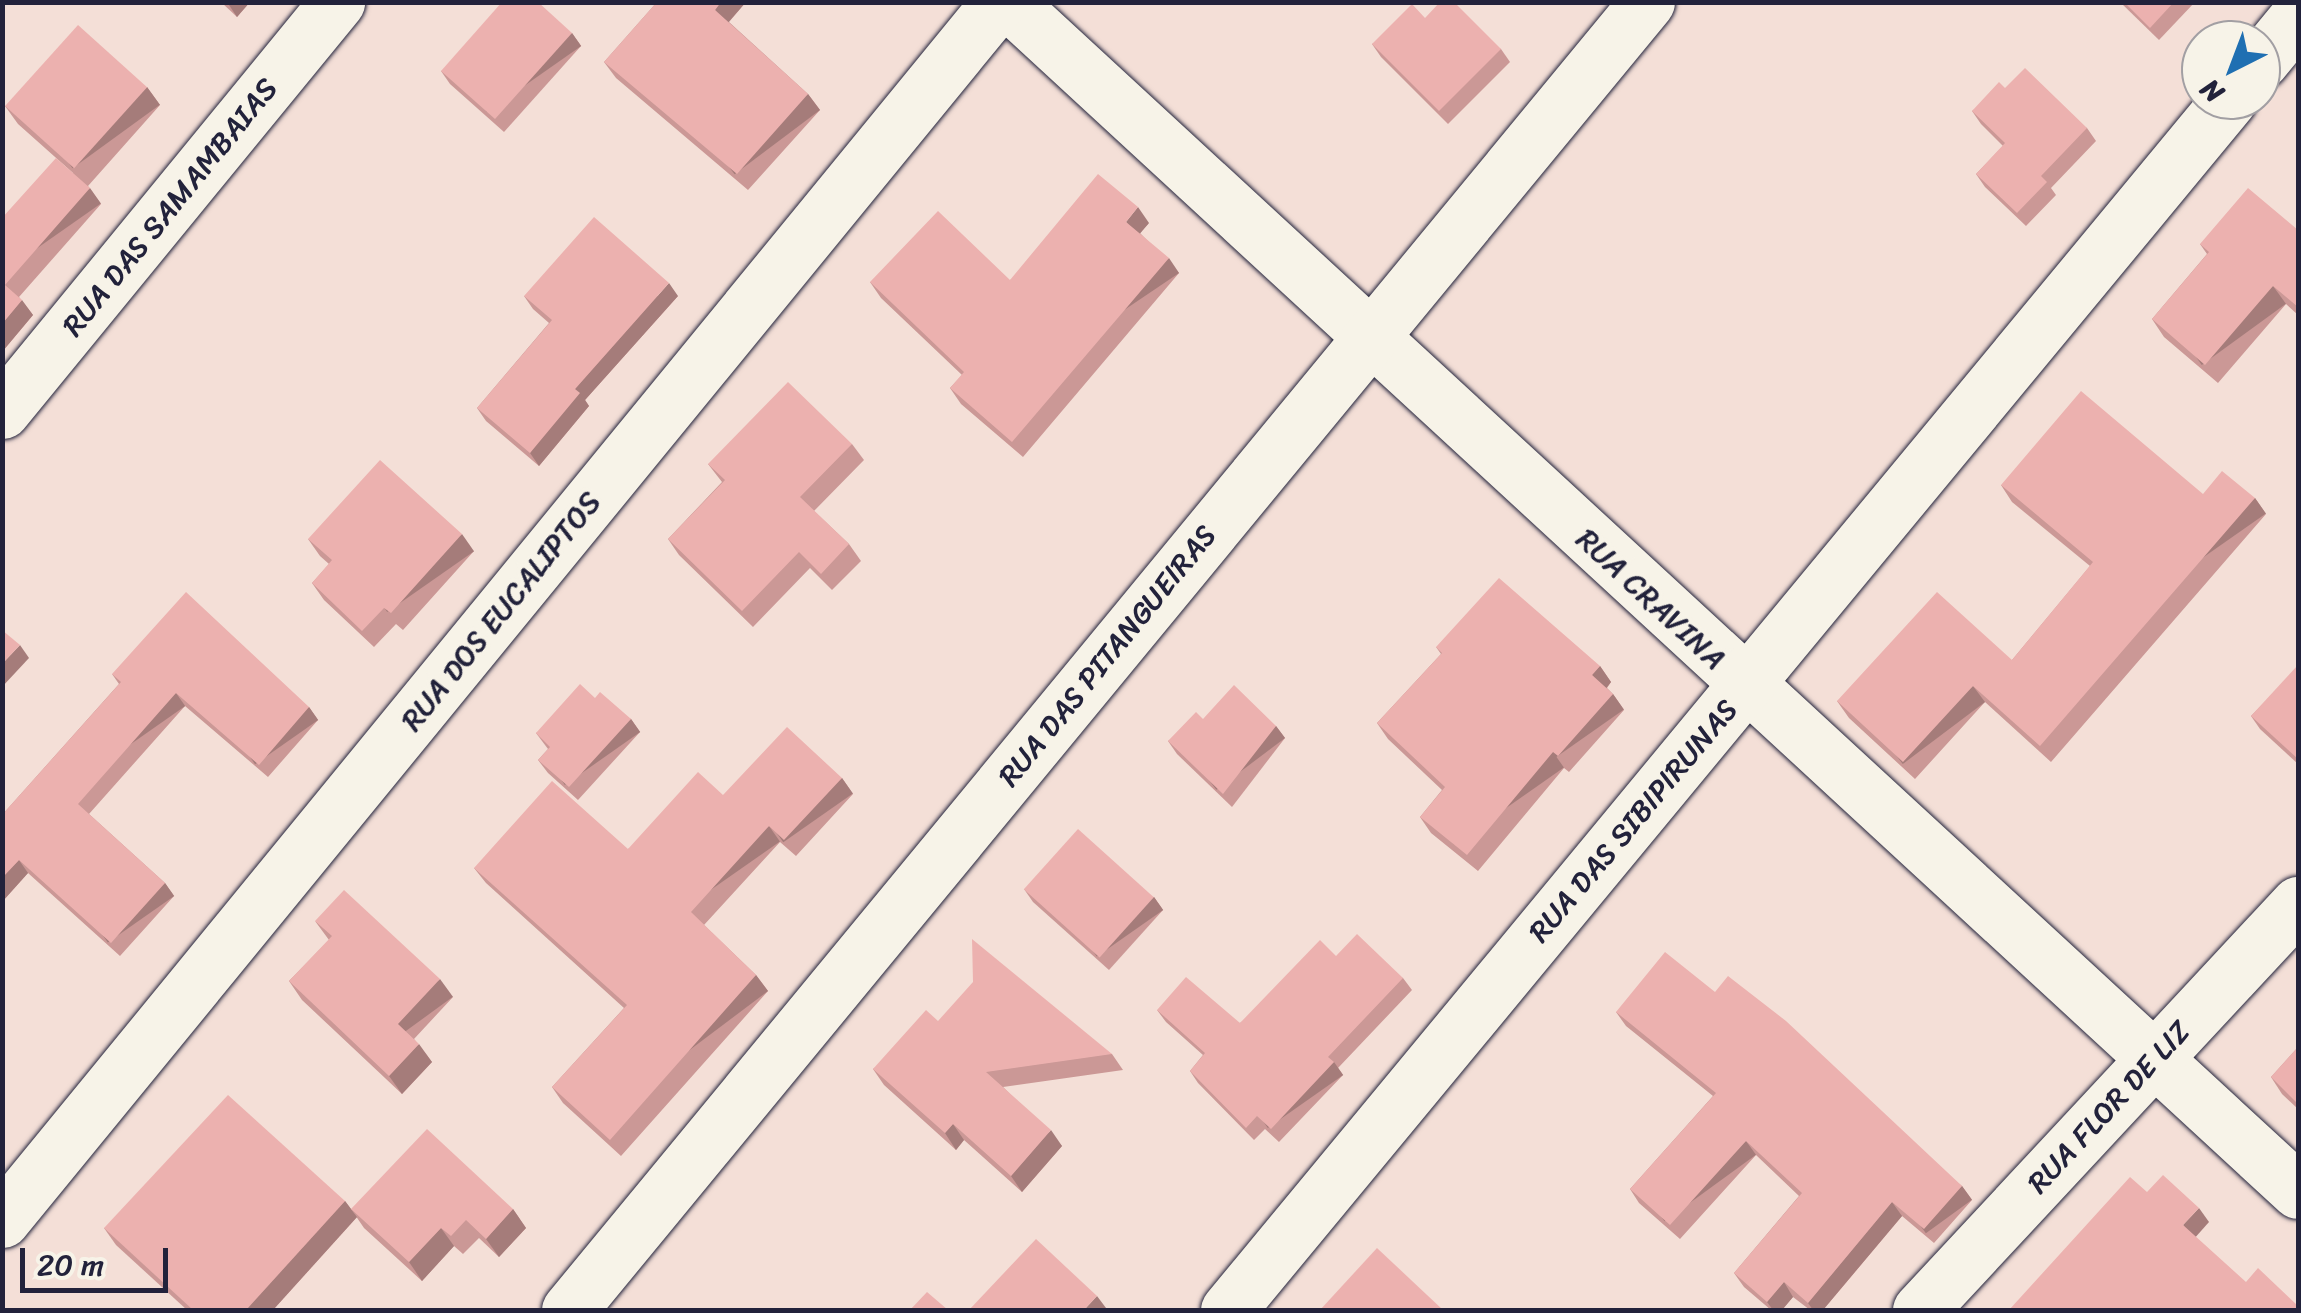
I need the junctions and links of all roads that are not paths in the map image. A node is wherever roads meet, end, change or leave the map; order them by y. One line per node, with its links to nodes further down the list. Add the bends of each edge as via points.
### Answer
1 (337, 2): 9 (street, RUA DAS SAMAMBAIAS)
2 (999, 2): 14 (street, RUA DOS EUCALIPTOS)
3 (1008, 2): 8 (street, RUA CRAVINA)
4 (1647, 2): 8 (street, RUA DAS PITANGUEIRAS)
5 (2298, 16): 6 (street)
6 (2281, 37)
7 (2212, 120): 10 (street, RUA DAS SIBIPIRUNAS)
8 (1367, 339): 10 (street, RUA CRAVINA); 15 (street, RUA DAS PITANGUEIRAS)
9 (2, 411)
10 (1745, 686): 12 (street, RUA CRAVINA); 16 (street, RUA DAS SIBIPIRUNAS)
11 (2298, 904): 12 (street, RUA FLOR DE LIZ)
12 (2156, 1057): 13 (street, RUA CRAVINA); 17 (street, RUA FLOR DE LIZ)
13 (2298, 1192)
14 (2, 1220)
15 (569, 1310)
16 (1228, 1310)
17 (1920, 1310)

